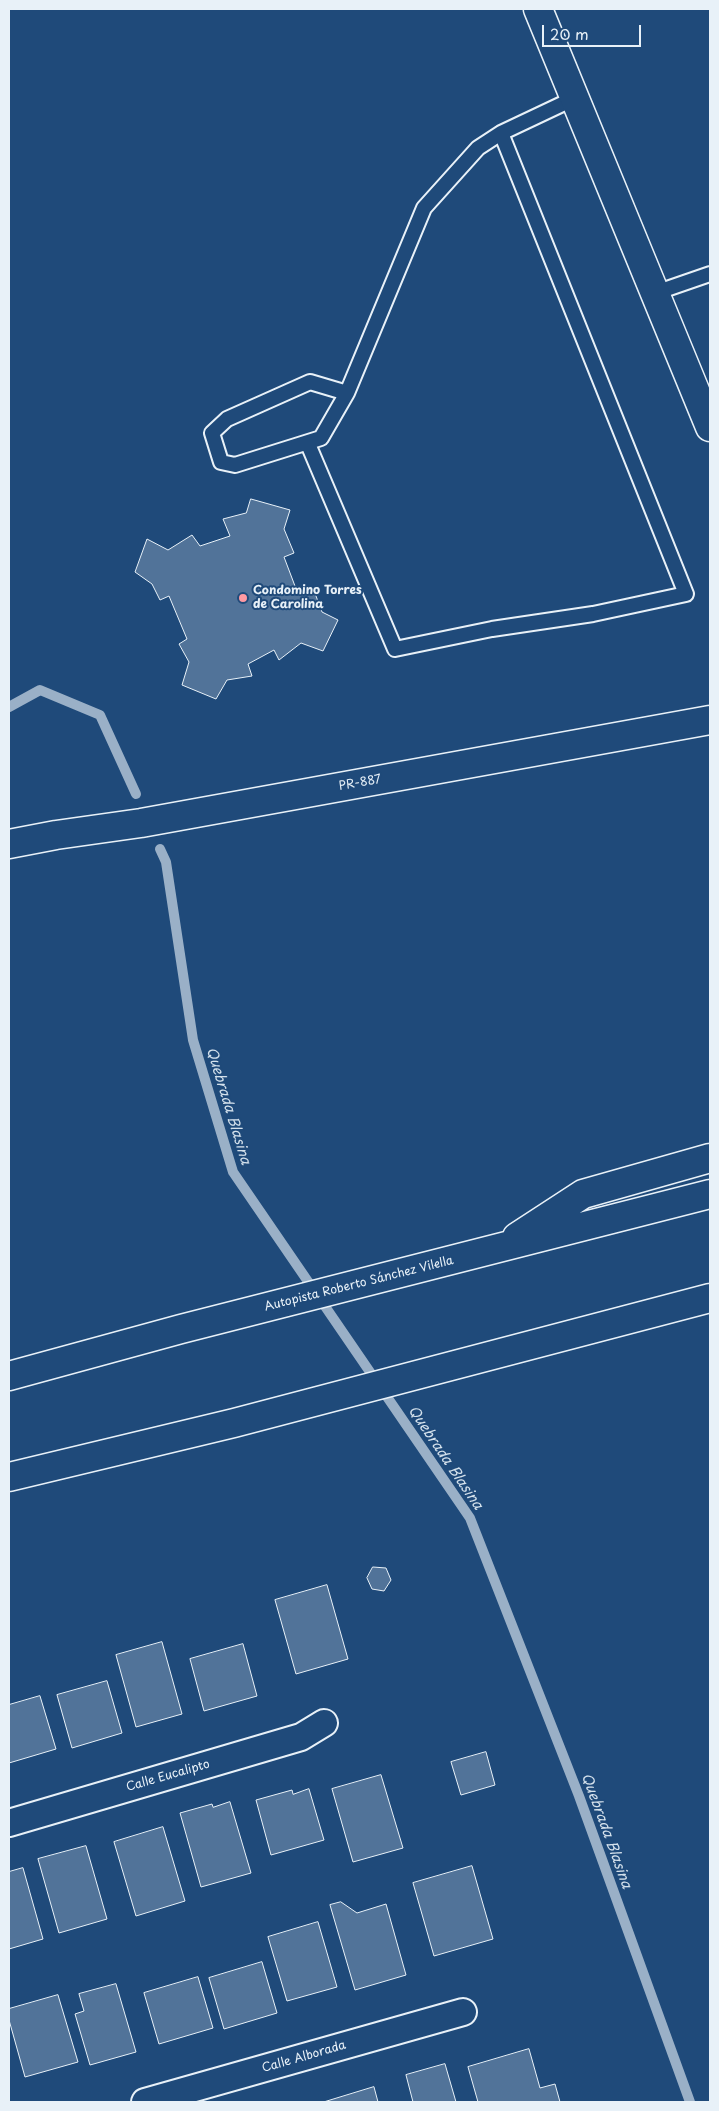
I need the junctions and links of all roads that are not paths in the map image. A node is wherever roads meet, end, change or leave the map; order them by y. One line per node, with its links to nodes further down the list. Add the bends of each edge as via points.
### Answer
1 (538, 9): 2 (main road)
2 (575, 98): 3 (lane); 5 (main road)
3 (501, 133): 6 (lane, via 478,148 424,208); 8 (lane, via 686,594 395,649)
4 (710, 274): 5 (lane)
5 (656, 293): 7 (main road)
6 (347, 393): 8 (lane, via 320,438); 8 (lane, via 310,382 227,419 212,433 221,462 235,465)
7 (710, 427)
8 (308, 444)
9 (710, 720): 10 (main road, PR-887)
10 (9, 844)
11 (710, 1158): 13 (main road, via 583,1194)
12 (710, 1194): 13 (main road, Autopista Roberto Sánchez Vilella)
13 (497, 1250): 15 (main road, Autopista Roberto Sánchez Vilella, via 181,1329)
14 (710, 1298): 16 (main road, via 234,1423)
15 (9, 1376)
16 (9, 1477)
17 (324, 1723): 18 (street, Calle Eucalipto, via 302,1737)
18 (9, 1823)
19 (463, 2012): 20 (street, Calle Alborada)
20 (145, 2102)

